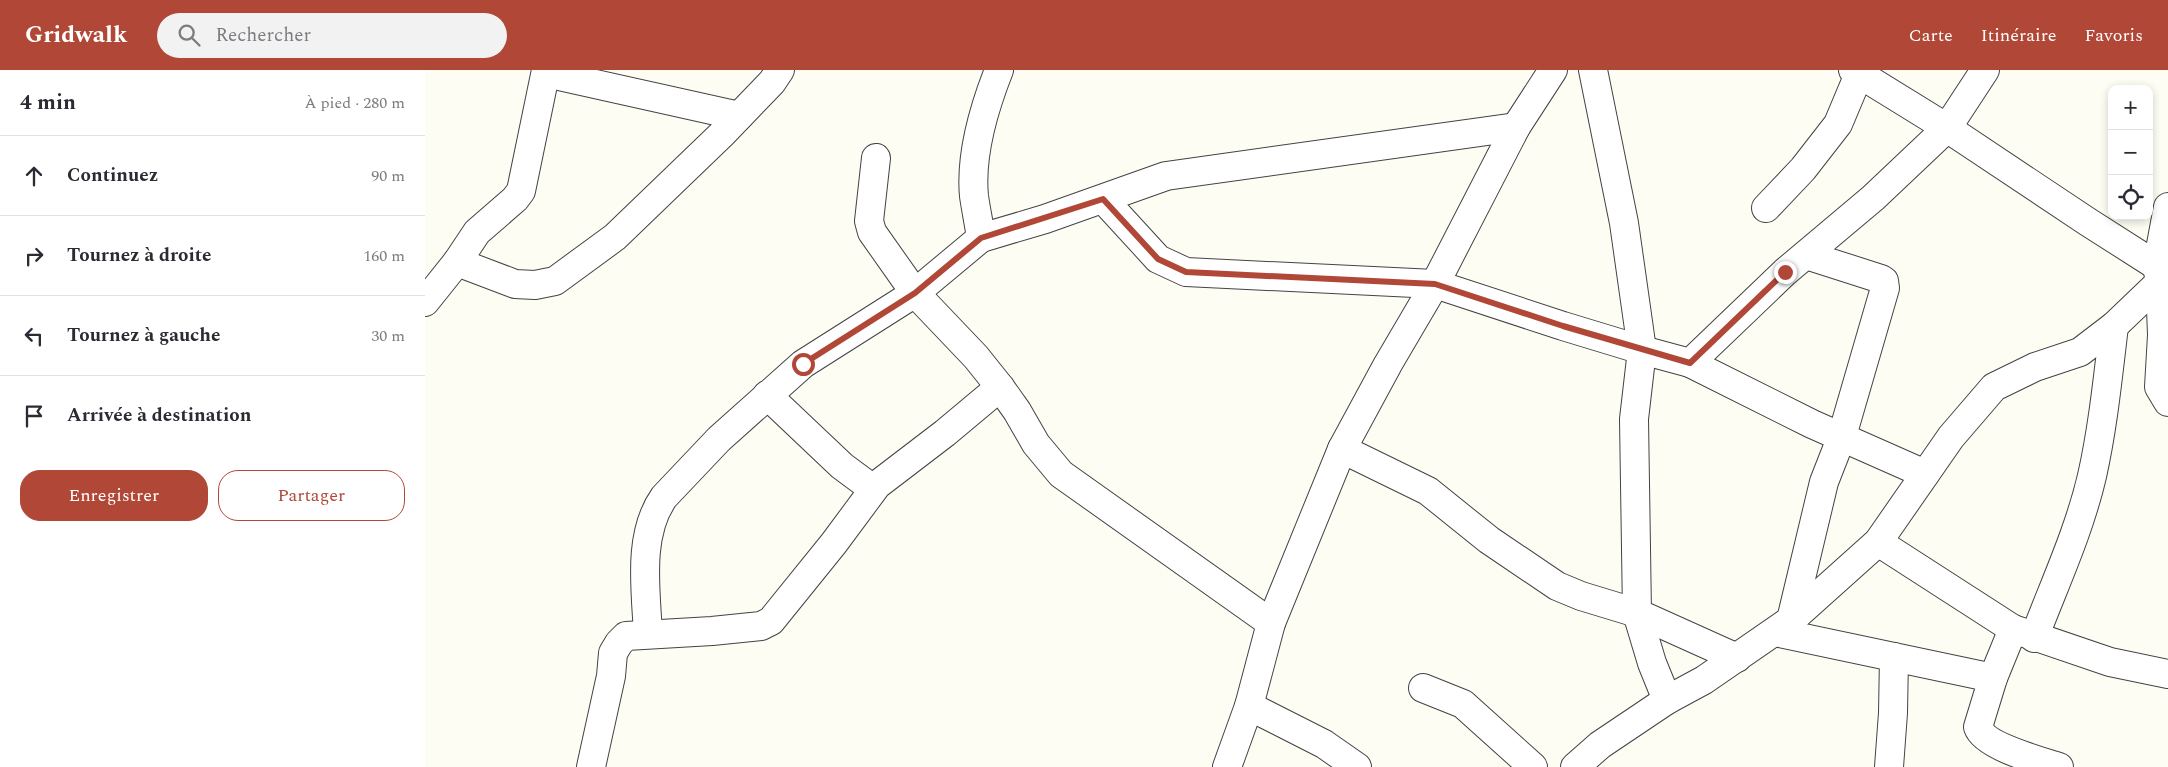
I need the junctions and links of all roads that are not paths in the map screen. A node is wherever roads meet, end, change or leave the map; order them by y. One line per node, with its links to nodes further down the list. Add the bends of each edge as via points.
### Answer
1 (780, 70): 8 (street)
2 (999, 70): 15 (street, via 979,134 975,168 974,194)
3 (1553, 70): 9 (street)
4 (1593, 70): 23 (street, via 1623,224)
5 (1985, 70): 10 (street)
6 (546, 72): 8 (street); 17 (street, via 521,191 477,232)
7 (1856, 72): 10 (street); 14 (street, via 1837,124 1803,169)
8 (739, 116): 17 (street, via 615,237 555,282 515,284)
9 (1516, 127): 12 (street, via 1166,176); 18 (street)
10 (1947, 128): 16 (street); 19 (street)
11 (876, 158): 20 (street, via 869,221 872,232)
12 (1103, 199): 15 (street); 18 (street, via 1158,259 1186,272)
13 (2168, 207): 19 (street)
14 (1766, 208)
15 (981, 238): 20 (street)
16 (1806, 255): 24 (street); 28 (street, via 1881,279 1885,284)
17 (457, 262): 21 (street)
18 (1435, 284): 23 (street); 29 (street)
19 (2161, 286): 22 (street); 27 (street, via 2159,387)
20 (915, 293): 25 (street); 26 (street, via 803,364)
21 (425, 302)
22 (2114, 326): 30 (street, via 2080,352 2035,367 1994,387 1951,436); 36 (street, via 2092,477 2077,526)
23 (1642, 350): 24 (street); 33 (street, via 1635,419)
24 (1690, 363): 28 (street)
25 (1000, 386): 31 (street); 34 (street, via 1036,444 1061,474)
26 (767, 395): 31 (street, via 842,466); 37 (street, via 719,439 659,504 645,546)
27 (2168, 402)
28 (1842, 436): 30 (street); 35 (street, via 1824,482)
29 (1342, 449): 33 (street, via 1428,490 1489,540 1557,586); 34 (street)
30 (1925, 474): 32 (street)
31 (873, 489): 37 (street, via 771,621 761,626)
32 (1878, 542): 35 (street); 36 (street)
33 (1637, 613): 39 (street); 43 (street)
34 (1271, 623): 44 (street)
35 (1783, 626): 38 (street); 39 (street)
36 (2023, 633): 40 (street, via 2110,662); 41 (street)
37 (648, 634): 45 (street, via 627,636 613,653)
38 (1895, 657): 41 (street); 50 (street)
39 (1737, 658): 43 (street)
40 (2168, 674)
41 (1993, 678): 51 (street, via 1979,721 1980,733 2025,756)
42 (1423, 688): 48 (street, via 1463,704)
43 (1667, 700): 49 (street, via 1600,745)
44 (1249, 706): 46 (street); 47 (street, via 1323,744)
45 (591, 767)
46 (1227, 767)
47 (1357, 767)
48 (1533, 767)
49 (1575, 767)
50 (1889, 767)
51 (2059, 767)

